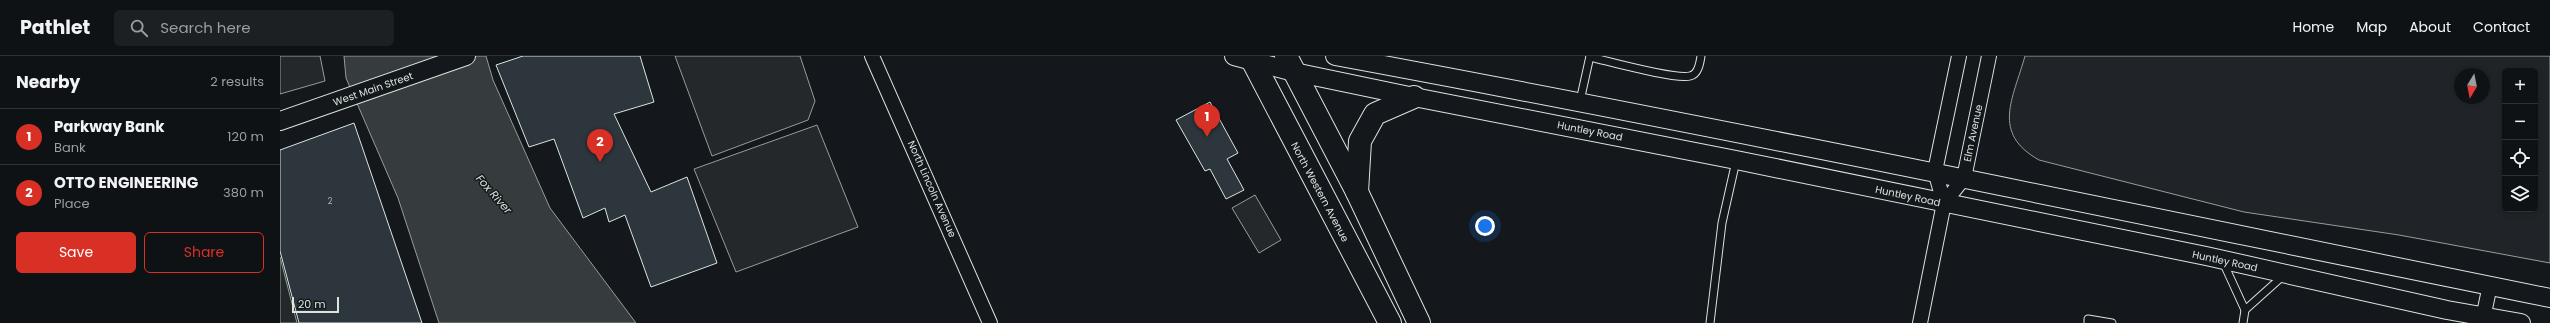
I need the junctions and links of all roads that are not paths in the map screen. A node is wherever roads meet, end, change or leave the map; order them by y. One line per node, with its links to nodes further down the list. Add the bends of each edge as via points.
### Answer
1 (466, 56): 12 (street, West Main Street)
2 (872, 56): 24 (street, North Lincoln Avenue)
3 (1335, 56): 11 (street)
4 (1590, 56): 5 (lane, via 1671,75 1690,76 1695,73); 11 (lane)
5 (1701, 56)
6 (1959, 56): 14 (street, Elm Avenue)
7 (1989, 56): 15 (street, Elm Avenue)
8 (1246, 57): 9 (street); 25 (main road, North Western Avenue)
9 (1290, 64): 10 (street, Huntley Road); 16 (main road)
10 (1414, 98): 13 (street, Huntley Road); 16 (main road, via 1375,114 1360,141)
11 (1580, 102): 14 (street)
12 (280, 121)
13 (1736, 160): 17 (street, Huntley Road); 27 (lane, via 1722,223)
14 (1935, 171): 15 (street); 17 (street, Elm Avenue)
15 (1964, 178): 17 (street, Elm Avenue); 20 (street)
16 (1357, 192): 26 (main road)
17 (1944, 203): 18 (street, Huntley Road); 28 (street, Elm Avenue)
18 (2223, 260): 19 (street, Huntley Road); 22 (lane)
19 (2286, 274): 22 (lane); 23 (street, Huntley Road)
20 (2490, 285): 21 (street); 23 (street)
21 (2550, 298)
22 (2245, 310): 31 (lane)
23 (2483, 319): 32 (street, Huntley Road)
24 (990, 323)
25 (1390, 323)
26 (1419, 323)
27 (1710, 323)
28 (1920, 323)
29 (2088, 323): 30 (lane, via 2088,319)
30 (2112, 323)
31 (2243, 323)
32 (2521, 323)

